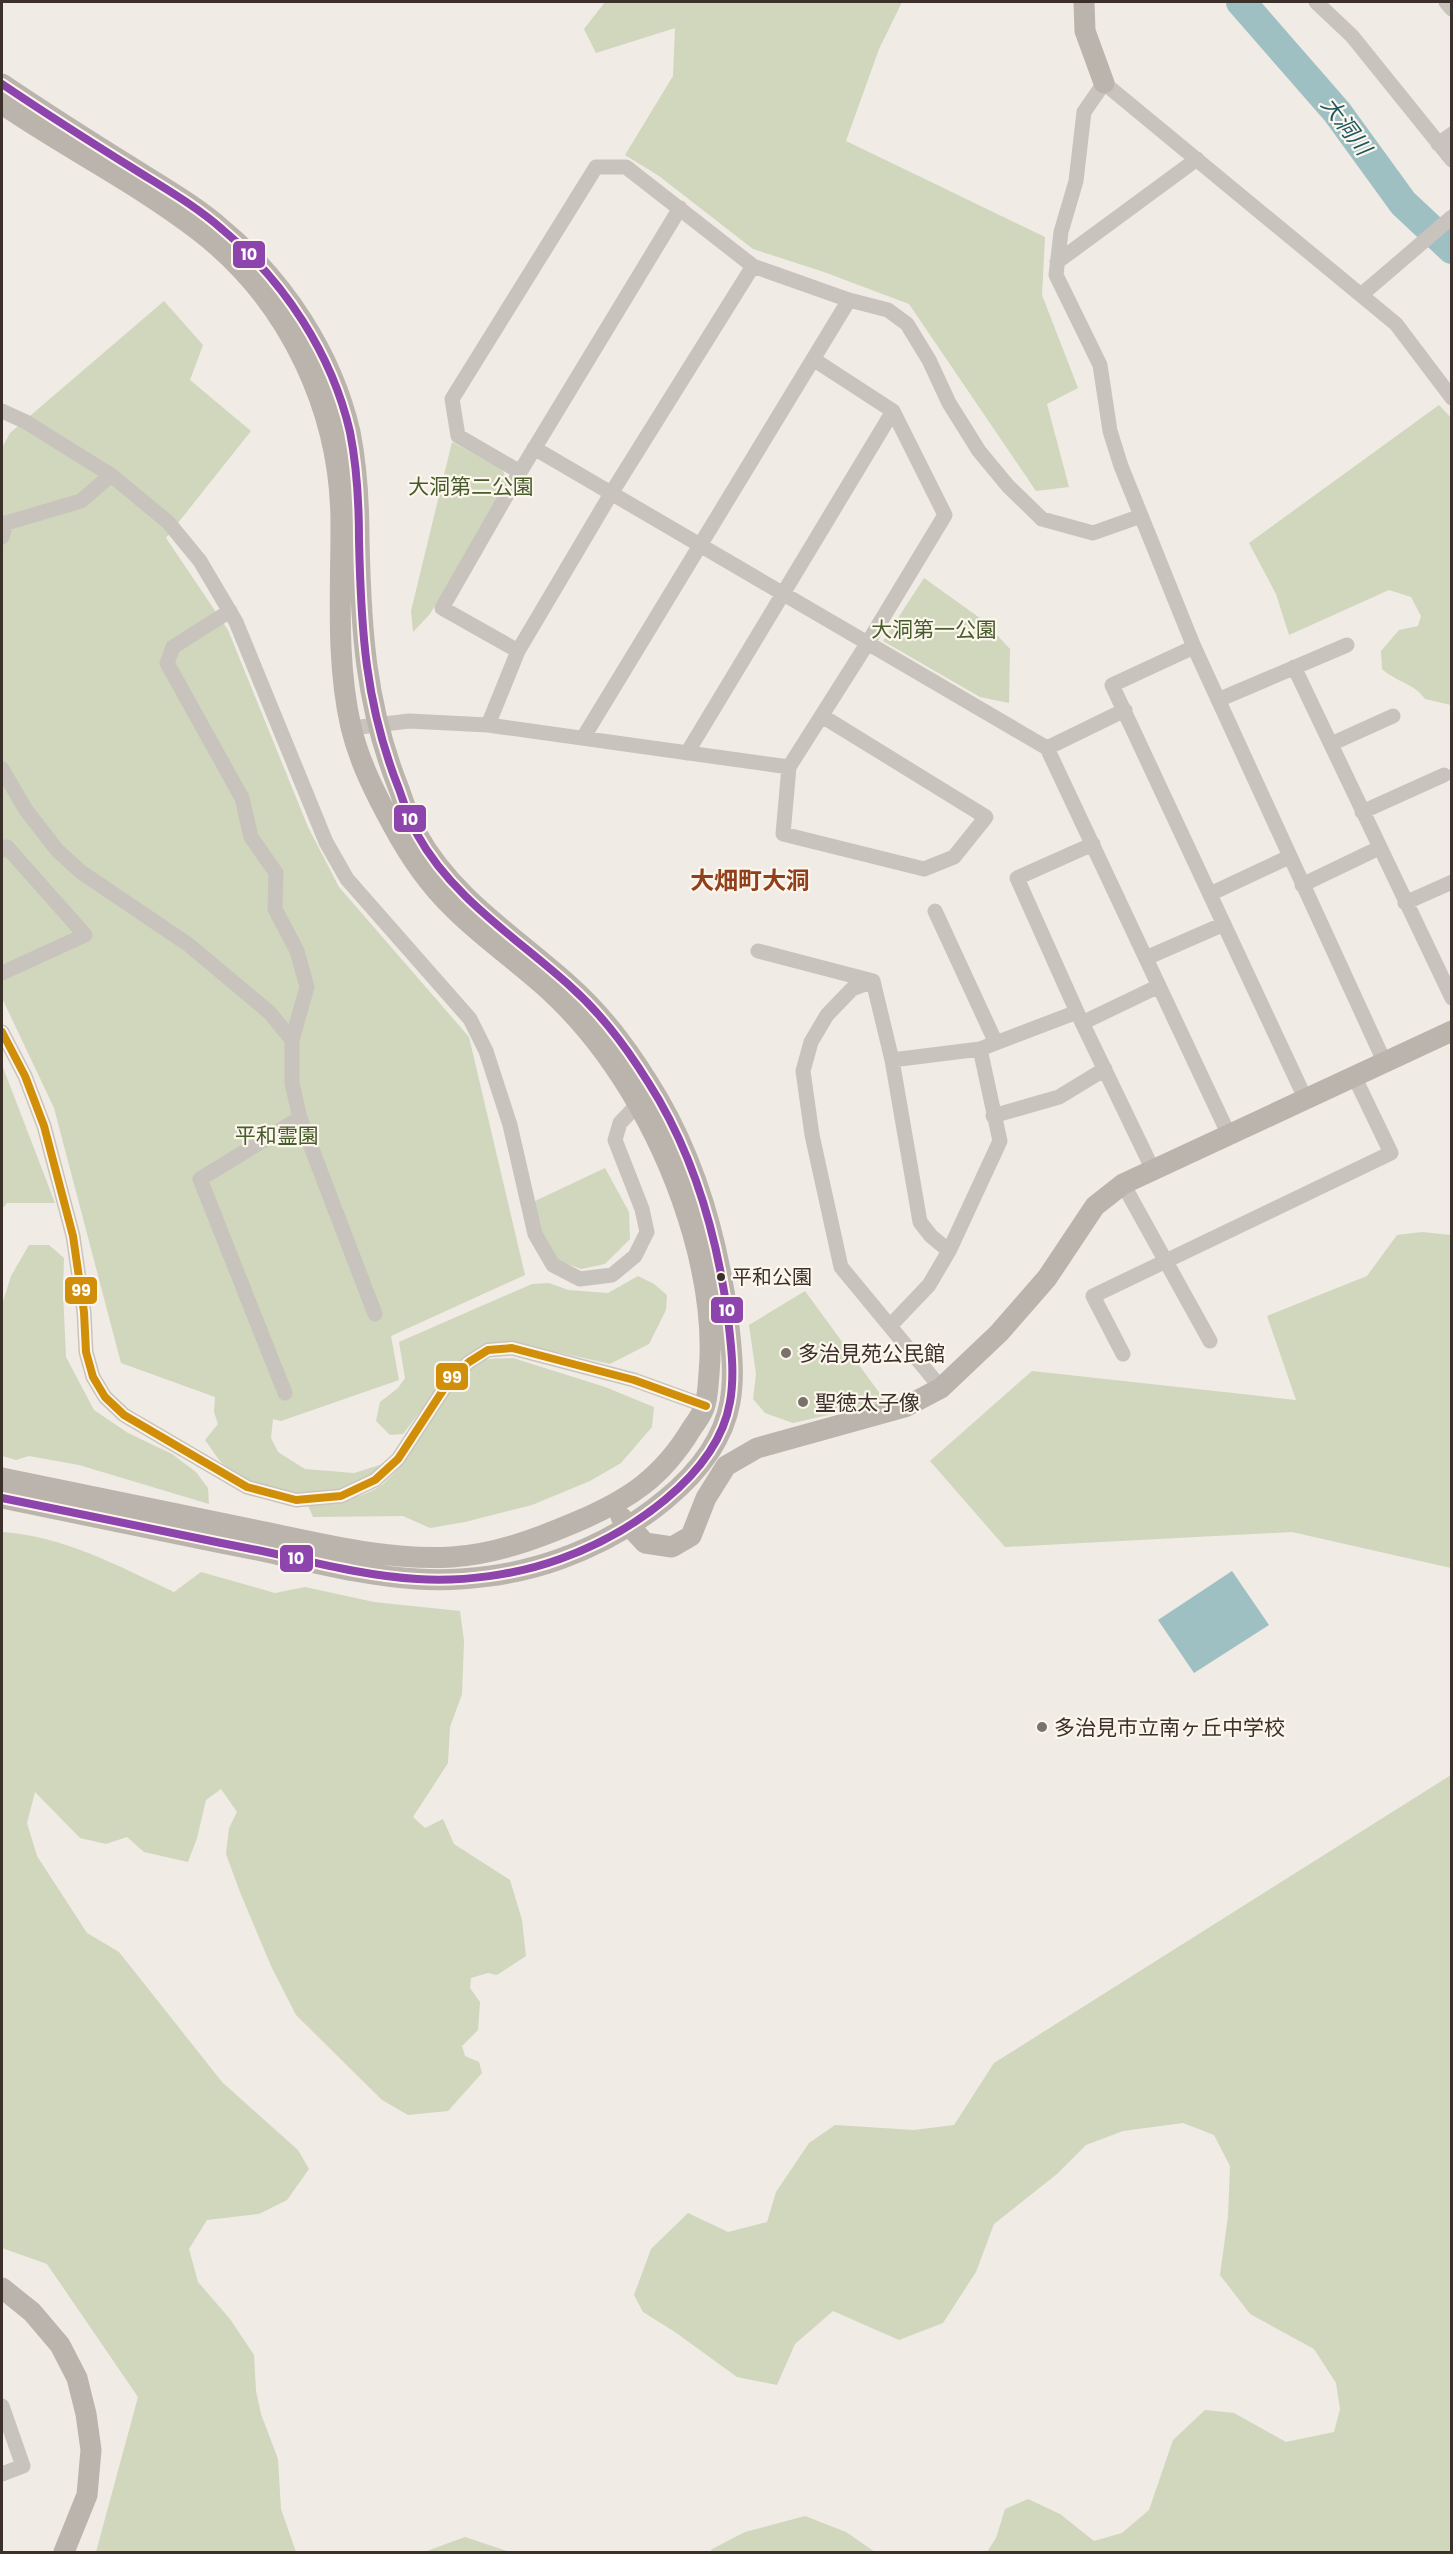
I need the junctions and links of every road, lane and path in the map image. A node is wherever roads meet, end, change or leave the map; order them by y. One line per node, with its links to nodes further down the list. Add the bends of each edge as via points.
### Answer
1 (1084, 2): 5 (street, via 1085,31)
2 (1316, 2): 9 (street, via 1352,36)
3 (1446, 2): 4 (street)
4 (1452, 9)
5 (1104, 83): 10 (street); 14 (street, via 1084,112 1076,181 1060,232)
6 (2, 84): 40 (street, via 224,230 264,268 296,310 338,391 350,432 359,515 361,625)
7 (2, 104): 42 (street, via 202,233 241,269 275,309 299,351 321,400 338,473 342,515 341,624)
8 (1452, 134): 9 (street)
9 (1438, 144): 11 (street)
10 (1197, 159): 14 (street); 16 (street)
11 (1452, 160)
12 (680, 208): 15 (street); 22 (street); 23 (street, via 626,167 596,167 452,399 458,436)
13 (1452, 217): 16 (street)
14 (1057, 262): 26 (street, via 1056,275 1100,365 1110,431)
15 (753, 266): 17 (street); 25 (street)
16 (1361, 295): 19 (street, via 1396,324)
17 (849, 300): 18 (street); 26 (street, via 888,310 907,324 979,451 1042,519 1093,533)
18 (813, 358): 21 (street); 28 (street)
19 (1452, 398)
20 (2, 411): 24 (street)
21 (893, 411): 29 (street); 31 (street, via 945,515)
22 (534, 448): 23 (street); 25 (street)
23 (520, 472): 34 (street, via 442,608)
24 (111, 475): 27 (street, via 81,501 6,523); 30 (street, via 168,522 200,561)
25 (612, 492): 28 (street); 34 (street)
26 (1141, 516): 33 (street)
27 (2, 537)
28 (700, 544): 29 (street); 43 (street)
29 (784, 595): 31 (street); 46 (street)
30 (230, 611): 70 (street, via 173,647 167,663 242,798 251,837 276,873 275,909 297,951 307,987); 78 (street, via 326,842 347,879 470,1019 486,1051 510,1125 535,1234 553,1265 580,1279 612,1275 635,1256 647,1232 615,1140 620,1123)
31 (867, 644): 38 (street); 45 (street)
32 (1347, 645): 35 (street)
33 (1194, 647): 36 (street); 37 (street, via 1112,685)
34 (518, 651): 41 (street)
35 (1294, 667): 36 (street); 44 (street)
36 (1218, 700): 54 (street)
37 (1125, 710): 45 (street); 57 (street)
38 (822, 716): 47 (street); 47 (street, via 986,817 954,857 924,868 783,834)
39 (1393, 716): 44 (street)
40 (377, 725): 41 (street, via 409,721); 42 (street); 96 (street, via 416,832 440,868 476,906 574,989 611,1028 684,1147 716,1247 733,1356 730,1403 720,1434 698,1469)
41 (488, 725): 43 (street)
42 (352, 728): 78 (street, via 367,775 419,868 453,908 574,1016 613,1063)
43 (583, 738): 46 (street)
44 (1331, 744): 50 (street)
45 (1047, 748): 51 (street)
46 (687, 753): 47 (street)
47 (789, 767)
48 (2, 769): 70 (street, via 26,810 57,850 81,872 189,945 270,1013)
49 (1444, 775): 50 (street)
50 (1362, 812): 52 (street)
51 (1093, 844): 62 (street); 67 (street, via 1017,878)
52 (1379, 848): 56 (street); 58 (street)
53 (2, 850): 63 (street, via 7,848 85,935)
54 (1289, 857): 56 (street); 57 (street)
55 (1452, 882): 58 (street)
56 (1302, 885): 74 (street)
57 (1210, 894): 60 (street)
58 (1405, 903): 66 (street)
59 (935, 910): 71 (street)
60 (1224, 924): 62 (street); 77 (street)
61 (758, 951): 64 (street)
62 (1146, 958): 65 (street)
63 (2, 973)
64 (873, 981): 73 (street); 87 (street, via 852,989 827,1015 811,1042 803,1071 812,1136 841,1267)
65 (1160, 987): 67 (street); 81 (street)
66 (1452, 998)
67 (1080, 1017): 71 (street); 75 (street)
68 (1452, 1031): 74 (street)
69 (2, 1032): 92 (street, via 25,1076 44,1126 73,1236 86,1352 93,1377 105,1397 124,1415 247,1487 296,1500 341,1496 375,1480 398,1459 451,1378 488,1350 512,1348 634,1380)
70 (292, 1040): 80 (street, via 292,1083)
71 (996, 1043): 72 (street)
72 (980, 1049): 73 (street); 79 (street)
73 (892, 1060): 84 (street, via 920,1222)
74 (1384, 1061): 76 (street)
75 (1105, 1070): 79 (street, via 1059,1097); 82 (street)
76 (1354, 1076): 77 (street); 85 (street, via 1391,1153)
77 (1306, 1100): 81 (street)
78 (638, 1104): 92 (street, via 674,1176 695,1246 710,1355)
79 (993, 1116): 84 (street, via 1000,1141)
80 (300, 1119): 86 (street); 91 (street, via 200,1179)
81 (1229, 1135): 82 (street)
82 (1153, 1170): 83 (street)
83 (1124, 1184): 85 (street); 90 (street, via 1095,1206 1047,1278 999,1333)
84 (950, 1251): 87 (street, via 929,1285)
85 (1166, 1261): 88 (street); 89 (street, via 1093,1296)
86 (375, 1314)
87 (890, 1326): 90 (street)
88 (1210, 1341)
89 (1123, 1354)
90 (941, 1388): 96 (street, via 905,1407 757,1448 726,1466 706,1498 692,1536 672,1548 645,1543)
91 (285, 1393)
92 (706, 1406): 95 (street, via 682,1445 642,1488)
93 (2, 1478): 95 (street, via 406,1557 454,1557 499,1551)
94 (2, 1498): 96 (street, via 357,1571 417,1579 508,1573 560,1559)
95 (612, 1507): 96 (street)
96 (630, 1526)
97 (2, 2288): 100 (street, via 32,2312 60,2345 77,2378 86,2414 91,2450 87,2495)
98 (2, 2406): 99 (street, via 23,2466)
99 (2, 2474)
100 (64, 2553)

